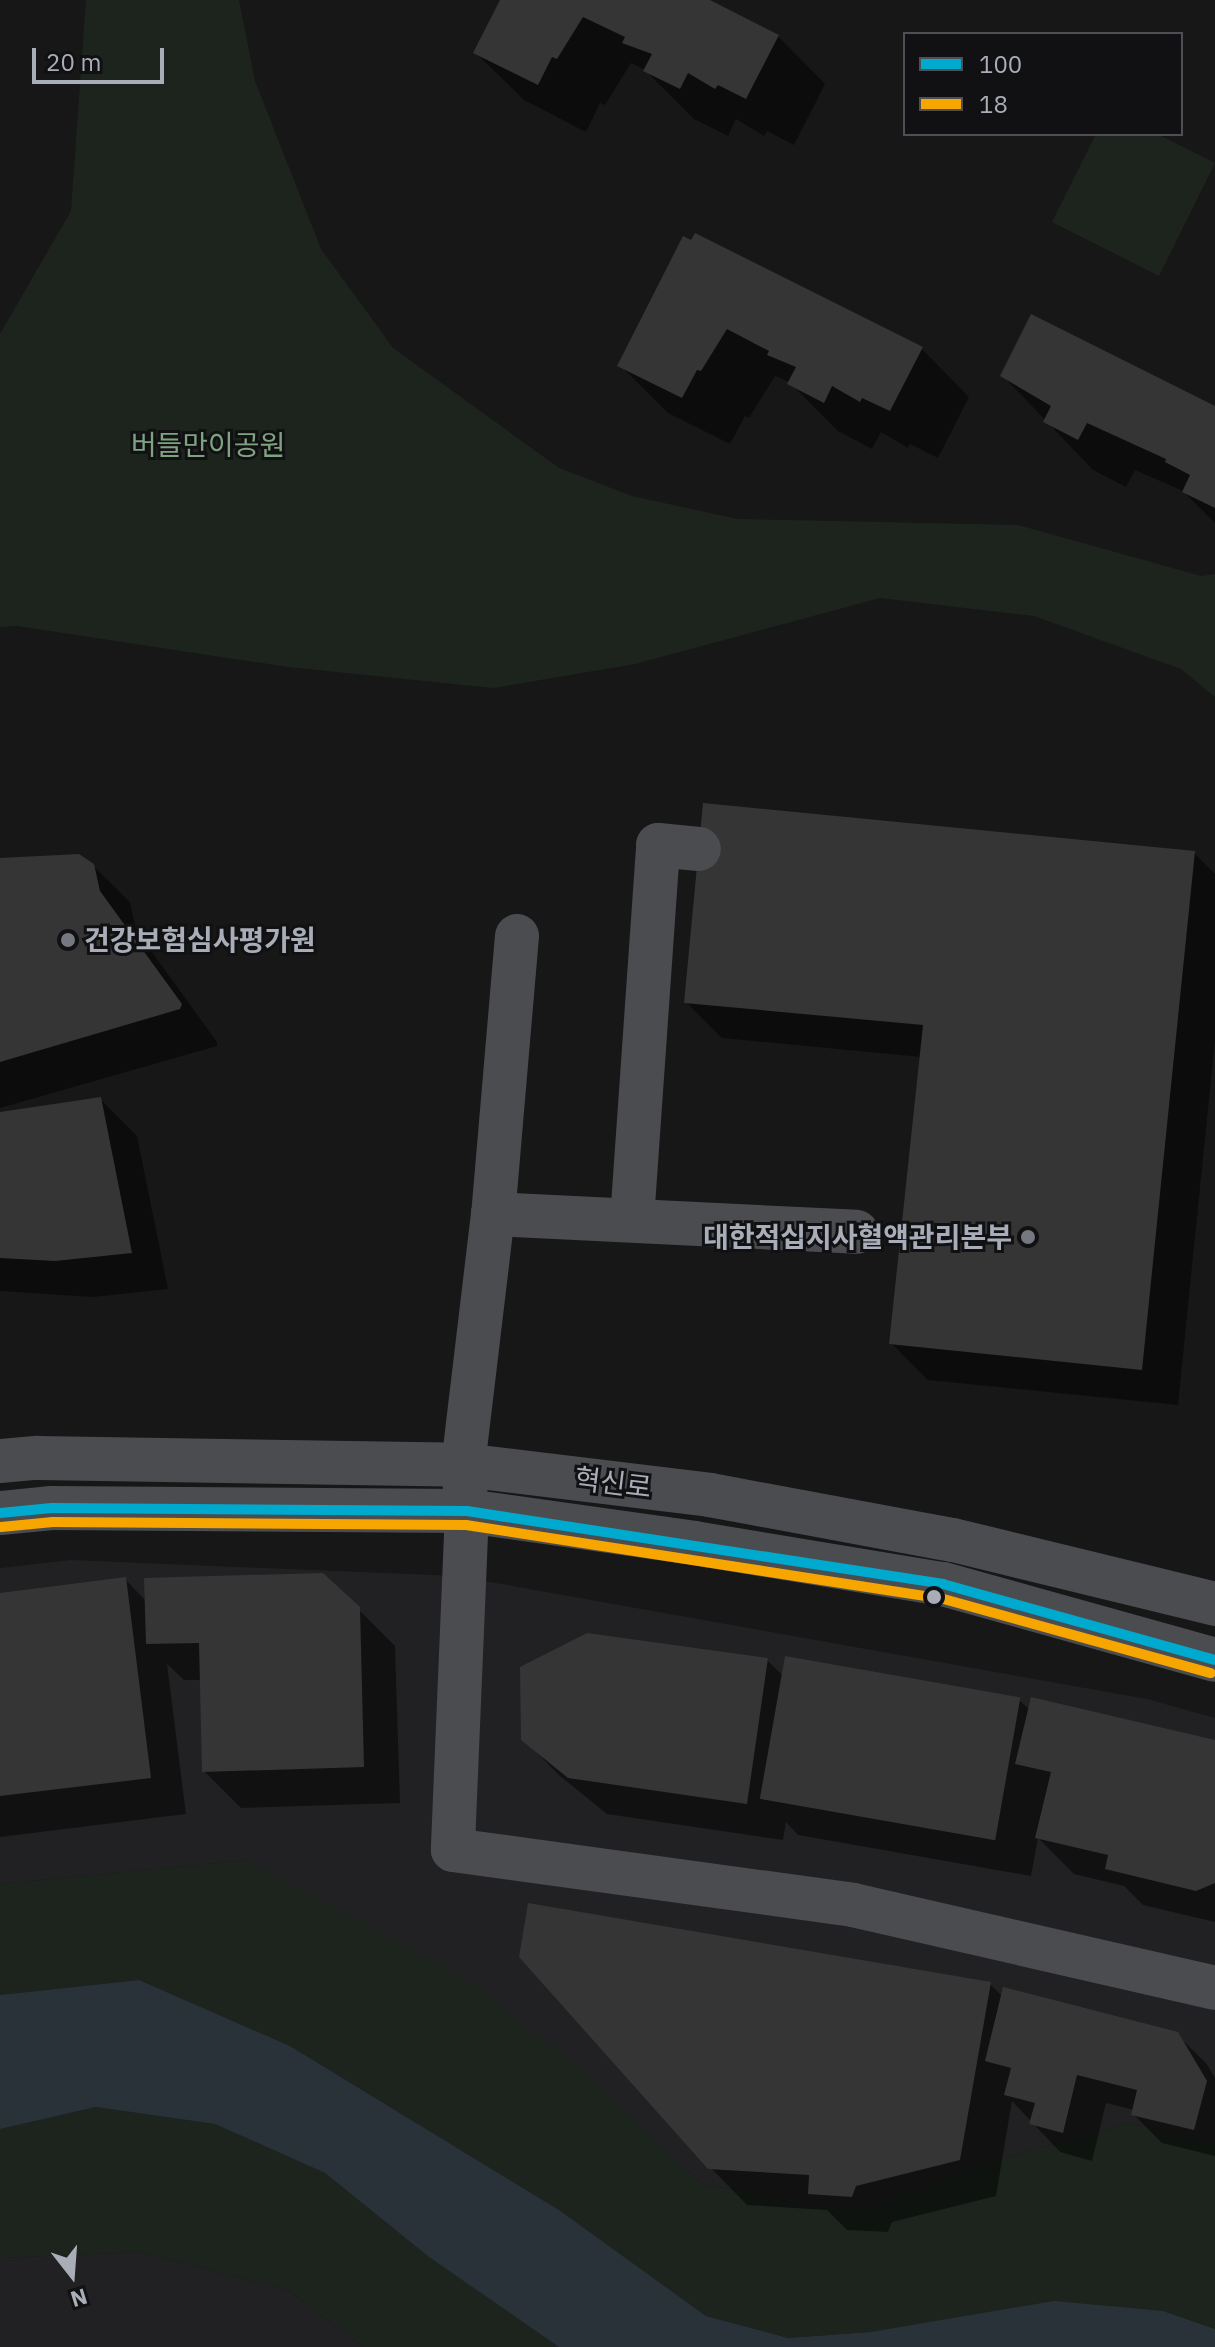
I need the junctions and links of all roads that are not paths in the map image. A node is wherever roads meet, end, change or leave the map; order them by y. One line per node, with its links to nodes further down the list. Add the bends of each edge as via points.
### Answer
1 (699, 849): 4 (street, via 658,845)
2 (517, 936): 3 (street)
3 (493, 1214): 4 (street); 7 (street)
4 (632, 1220): 5 (street)
5 (857, 1232)
6 (0, 1461): 7 (street, 혁신로)
7 (463, 1465): 8 (street); 10 (street, 혁신로, via 725,1498 953,1540)
8 (467, 1511): 9 (street, 혁신로, via 52,1508); 11 (street, 혁신로, via 943,1584); 12 (street, via 453,1850 853,1905)
9 (0, 1513)
10 (1215, 1604)
11 (1215, 1660)
12 (1215, 1988)

